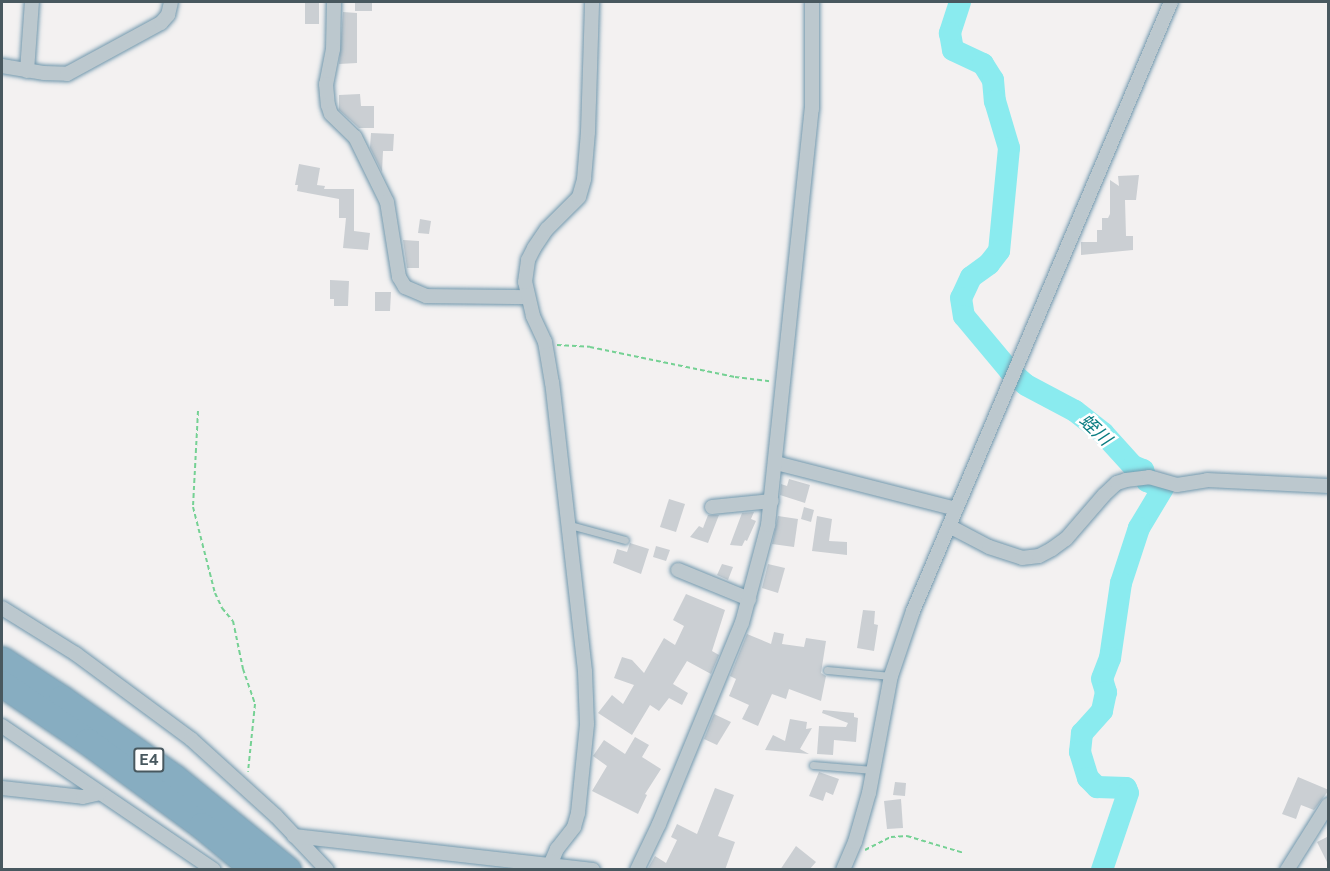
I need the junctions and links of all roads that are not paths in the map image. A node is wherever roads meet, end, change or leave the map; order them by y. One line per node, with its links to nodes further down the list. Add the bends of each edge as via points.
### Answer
1 (32, 2): 8 (street)
2 (171, 2): 8 (street, via 161,23 68,74)
3 (334, 2): 9 (street, via 328,105 331,114 355,137 387,202 399,277 405,287 426,296)
4 (592, 2): 9 (street, via 584,179 579,197 534,248 525,273)
5 (812, 2): 10 (street, via 812,109)
6 (1171, 2): 14 (street)
7 (2, 66): 8 (street)
8 (27, 71)
9 (528, 297): 15 (street, via 545,344)
10 (776, 463): 12 (street); 14 (street)
11 (1329, 486): 16 (street, via 1207,480 1177,485 1145,477 1117,483 1066,539 1039,556 1022,558)
12 (772, 501): 13 (street); 19 (street)
13 (712, 507)
14 (956, 509): 16 (street)
15 (570, 525): 17 (lane); 32 (street, via 580,606 587,724 578,813 574,827)
16 (949, 526): 23 (street)
17 (625, 540)
18 (678, 570): 19 (street)
19 (749, 599): 38 (street)
20 (2, 608): 31 (street, via 117,682 191,739)
21 (2, 660): 35 (highway, E4, via 175,778)
22 (827, 670): 23 (lane)
23 (891, 676): 27 (street)
24 (2, 684): 34 (highway, E4, via 145,784)
25 (2, 726): 29 (street)
26 (813, 765): 27 (lane)
27 (873, 770): 39 (street, via 870,793)
28 (2, 788): 29 (street, via 83,797)
29 (100, 793): 33 (street)
30 (1329, 805): 40 (street)
31 (294, 836): 32 (street); 36 (street)
32 (549, 866): 37 (street)
33 (214, 870)
34 (255, 870)
35 (288, 870)
36 (327, 870)
37 (592, 870)
38 (637, 870)
39 (843, 870)
40 (1287, 870)

